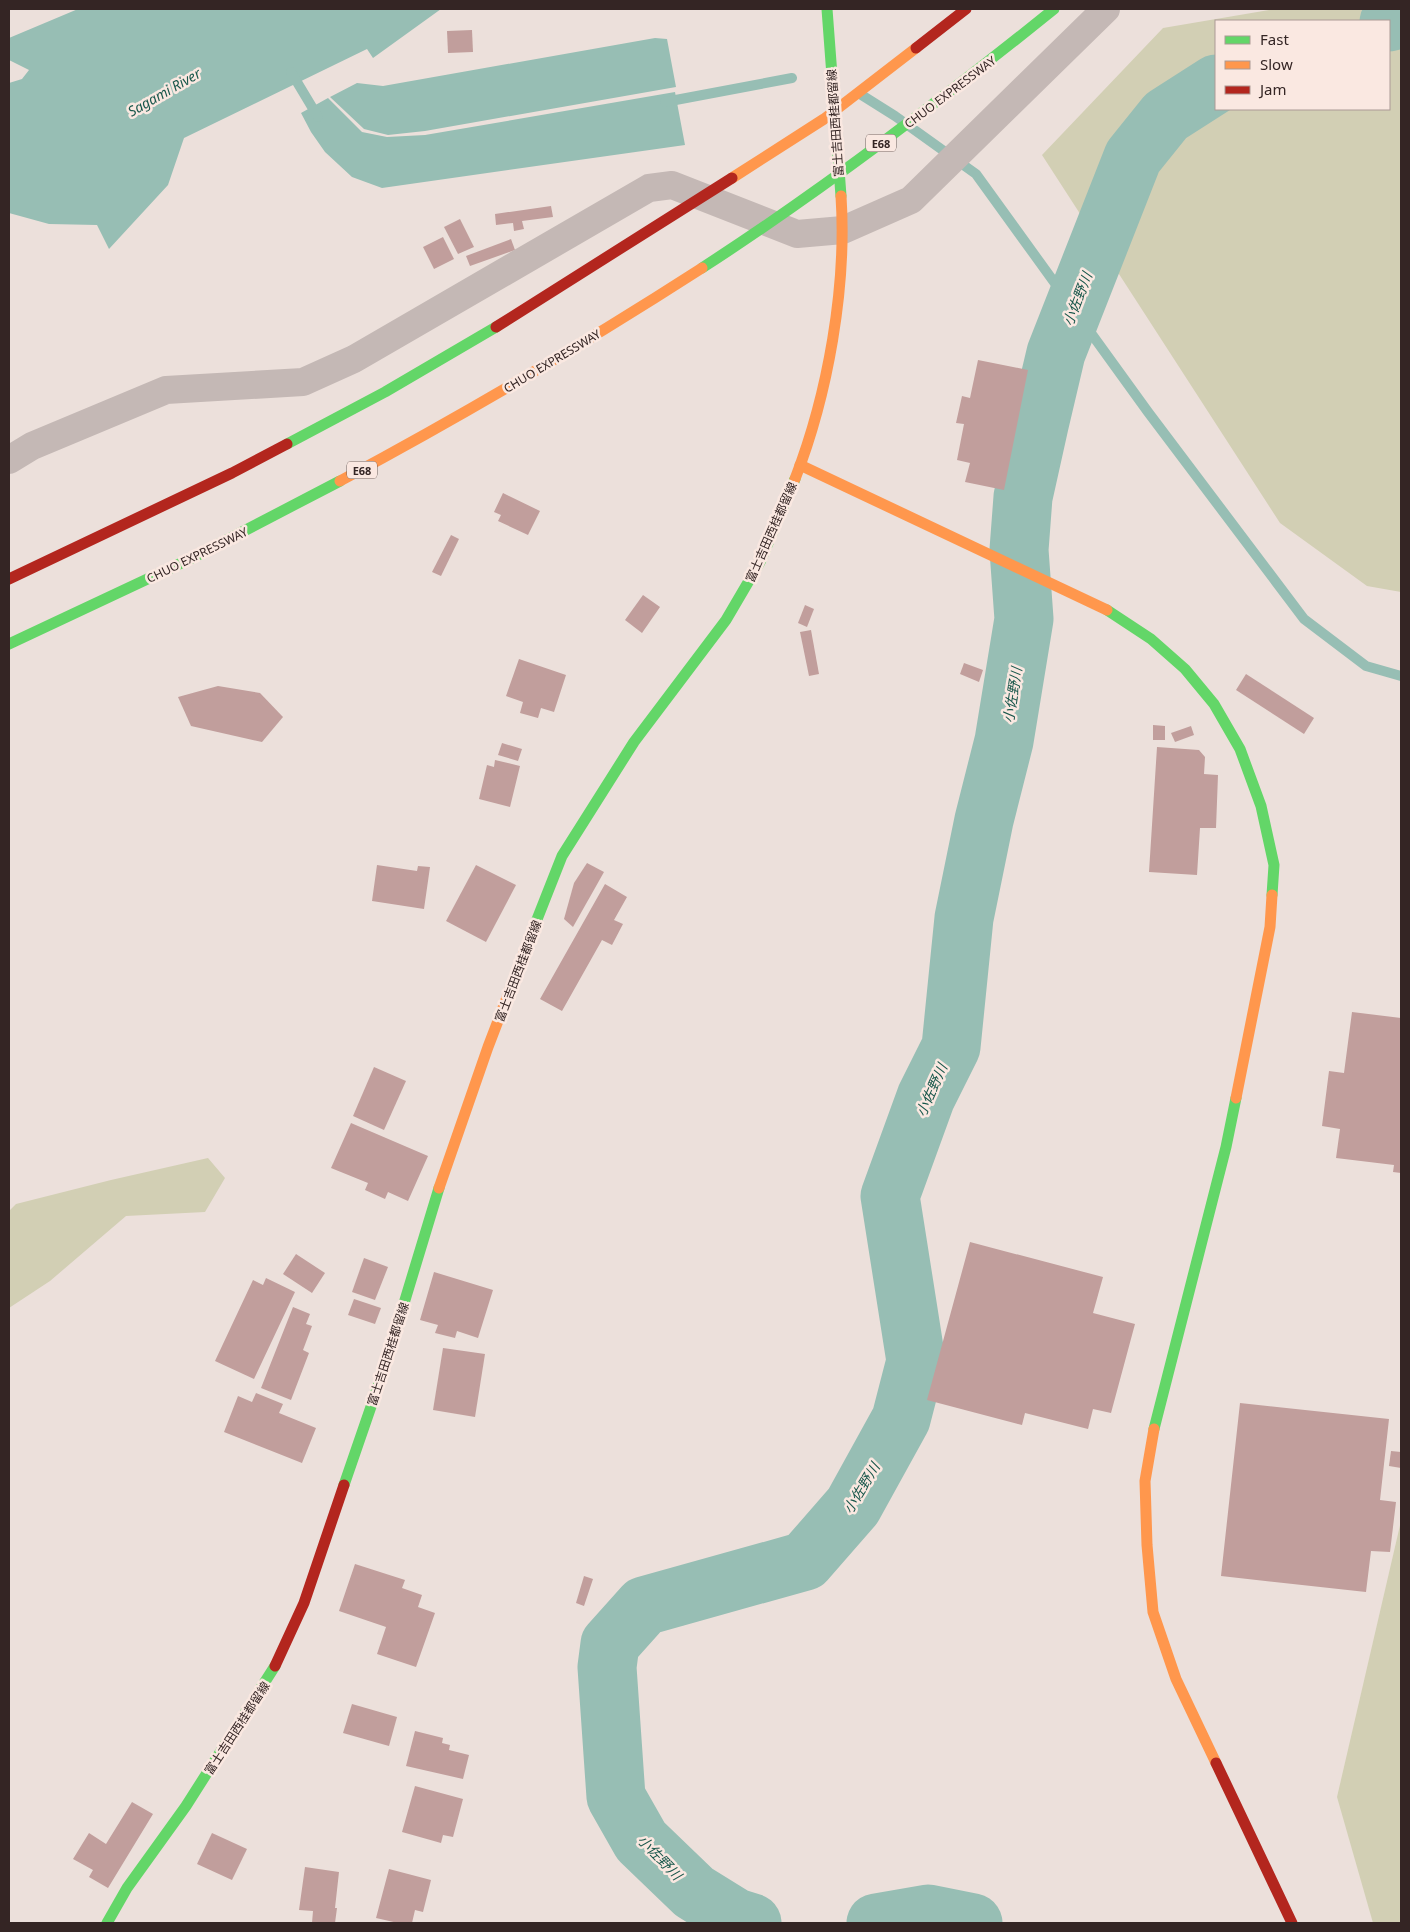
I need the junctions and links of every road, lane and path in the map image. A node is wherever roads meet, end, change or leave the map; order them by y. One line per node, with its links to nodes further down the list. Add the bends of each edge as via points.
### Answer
1 (827, 9): 5 (main road, 富士吉田西桂都留線)
2 (966, 9): 8 (main road, via 824,119 523,312 385,392 232,473)
3 (1054, 9): 9 (main road, CHUO EXPRESSWAY / E68, via 859,160 701,269 563,356 264,522)
4 (1106, 9): 5 (street, via 911,200)
5 (843, 230): 6 (street, via 797,234 672,185 649,188 354,359 303,382 166,390 32,446); 7 (main road, 富士吉田西桂都留線, via 836,317 823,386)
6 (9, 460)
7 (800, 465): 10 (main road, 富士吉田西桂都留線, via 760,562 726,620 634,742 562,856 488,1047 440,1185 385,1366 304,1603 278,1664 186,1806 127,1888); 11 (main road, via 1114,613 1151,639 1185,669 1214,704 1240,749 1261,806 1274,865 1270,927 1228,1138 1155,1422 1146,1490 1147,1546 1154,1612 1176,1679)
8 (9, 579)
9 (9, 644)
10 (107, 1923)
11 (1292, 1923)

